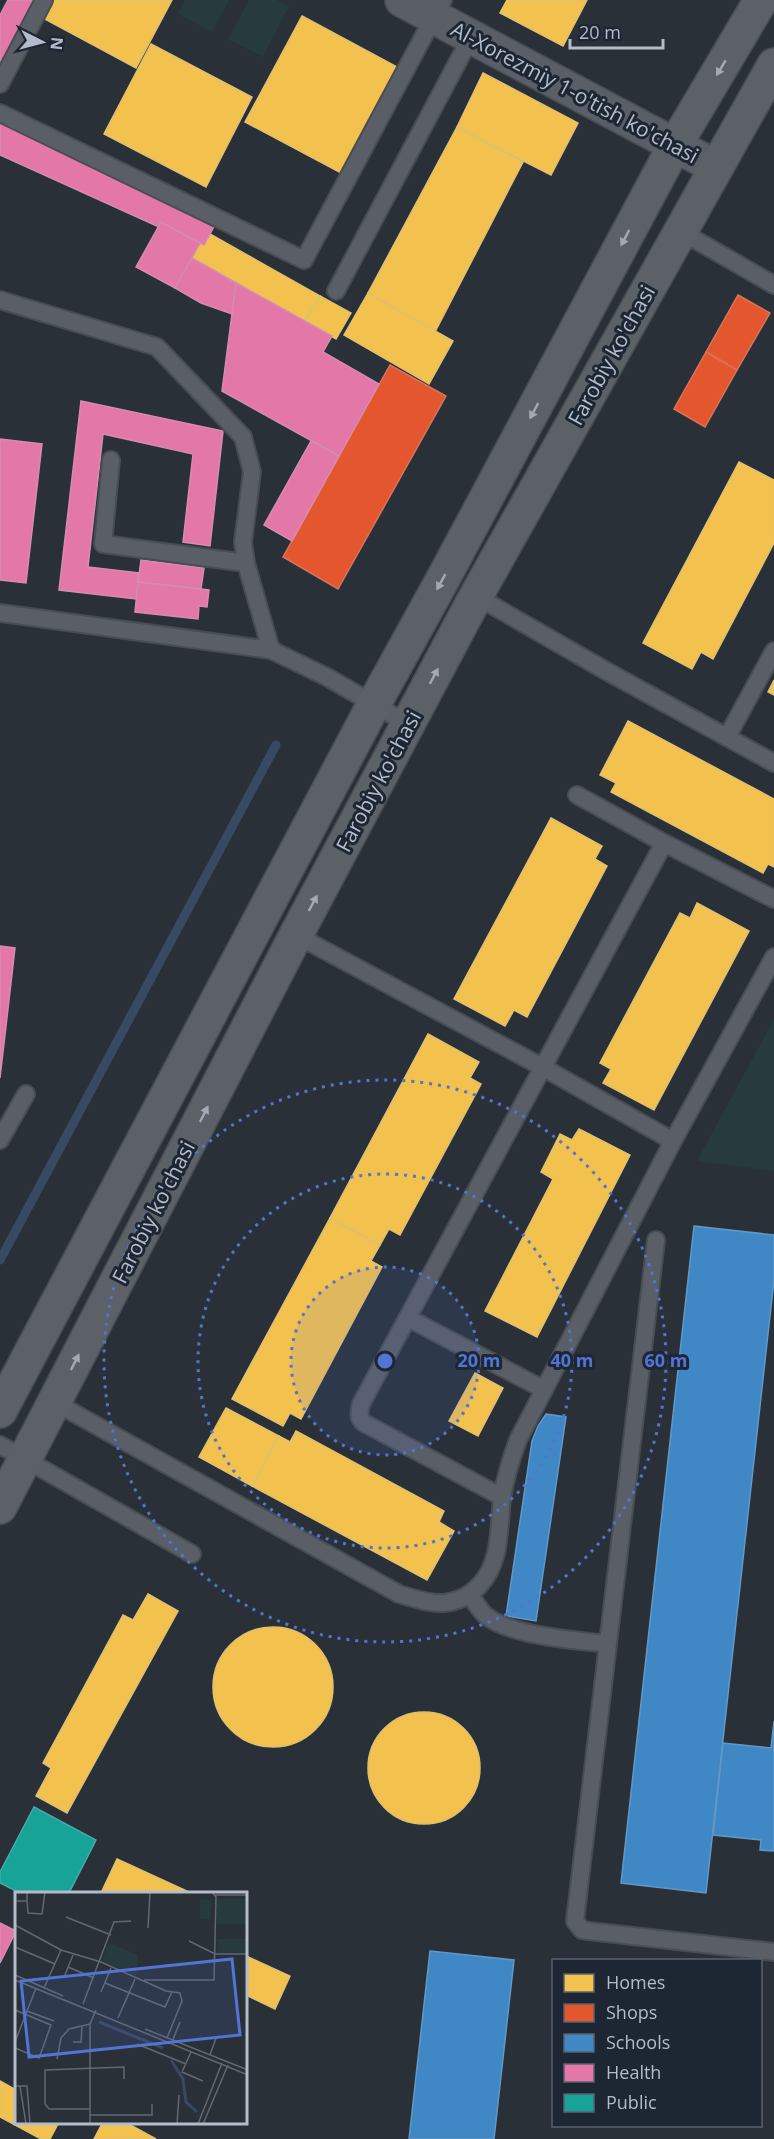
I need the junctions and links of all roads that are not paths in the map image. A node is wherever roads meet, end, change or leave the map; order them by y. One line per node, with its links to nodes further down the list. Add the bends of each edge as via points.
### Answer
1 (44, 0): 7 (lane)
2 (402, 0): 4 (street, Al-Xorezmiy 1-o'tish ko'chasi)
3 (761, 0): 9 (main road, Farobiy ko'chasi, one-way to 9)
4 (439, 9): 5 (street, Al-Xorezmiy 1-o'tish ko'chasi); 8 (lane, via 304,260)
5 (471, 37): 9 (street, Al-Xorezmiy 1-o'tish ko'chasi); 13 (lane)
6 (774, 65): 10 (main road, Farobiy ko'chasi)
7 (0, 84)
8 (0, 113)
9 (675, 145): 10 (street, Al-Xorezmiy 1-o'tish ko'chasi); 21 (main road, Farobiy ko'chasi, one-way to 21)
10 (716, 167): 11 (main road, Farobiy ko'chasi)
11 (680, 231): 12 (lane); 17 (main road, Farobiy ko'chasi)
12 (774, 285)
13 (336, 291)
14 (0, 300): 16 (lane, via 157,347 243,437 252,472 243,542)
15 (111, 460): 16 (lane, via 103,544)
16 (246, 563): 19 (lane)
17 (476, 596): 22 (main road, Farobiy ko'chasi, one-way to 17); 23 (lane)
18 (0, 613): 19 (lane)
19 (271, 650): 21 (lane)
20 (774, 651): 23 (lane)
21 (374, 704): 22 (lane); 38 (main road, Farobiy ko'chasi)
22 (408, 724): 28 (main road, Farobiy ko'chasi, one-way to 22)
23 (727, 737): 24 (lane)
24 (774, 763)
25 (577, 795): 26 (lane)
26 (664, 843): 27 (lane); 30 (lane)
27 (774, 899)
28 (296, 935): 30 (lane); 37 (main road, Farobiy ko'chasi, one-way to 28)
29 (774, 957): 33 (lane)
30 (544, 1068): 33 (lane); 35 (lane)
31 (26, 1094): 32 (lane)
32 (0, 1140)
33 (673, 1141): 36 (lane)
34 (656, 1240): 44 (lane)
35 (408, 1318): 36 (lane); 40 (lane, via 361,1404 360,1420)
36 (543, 1389): 40 (lane, via 518,1440)
37 (54, 1402): 39 (main road, Farobiy ko'chasi); 43 (lane, via 399,1594 444,1603)
38 (0, 1411)
39 (13, 1452): 41 (main road, Farobiy ko'chasi); 42 (lane)
40 (502, 1497): 43 (lane, via 496,1554 483,1582)
41 (0, 1507)
42 (192, 1554)
43 (470, 1595): 44 (lane, via 485,1615 503,1625 534,1635)
44 (608, 1644): 45 (lane, via 575,1921 589,1932)
45 (774, 1952)

